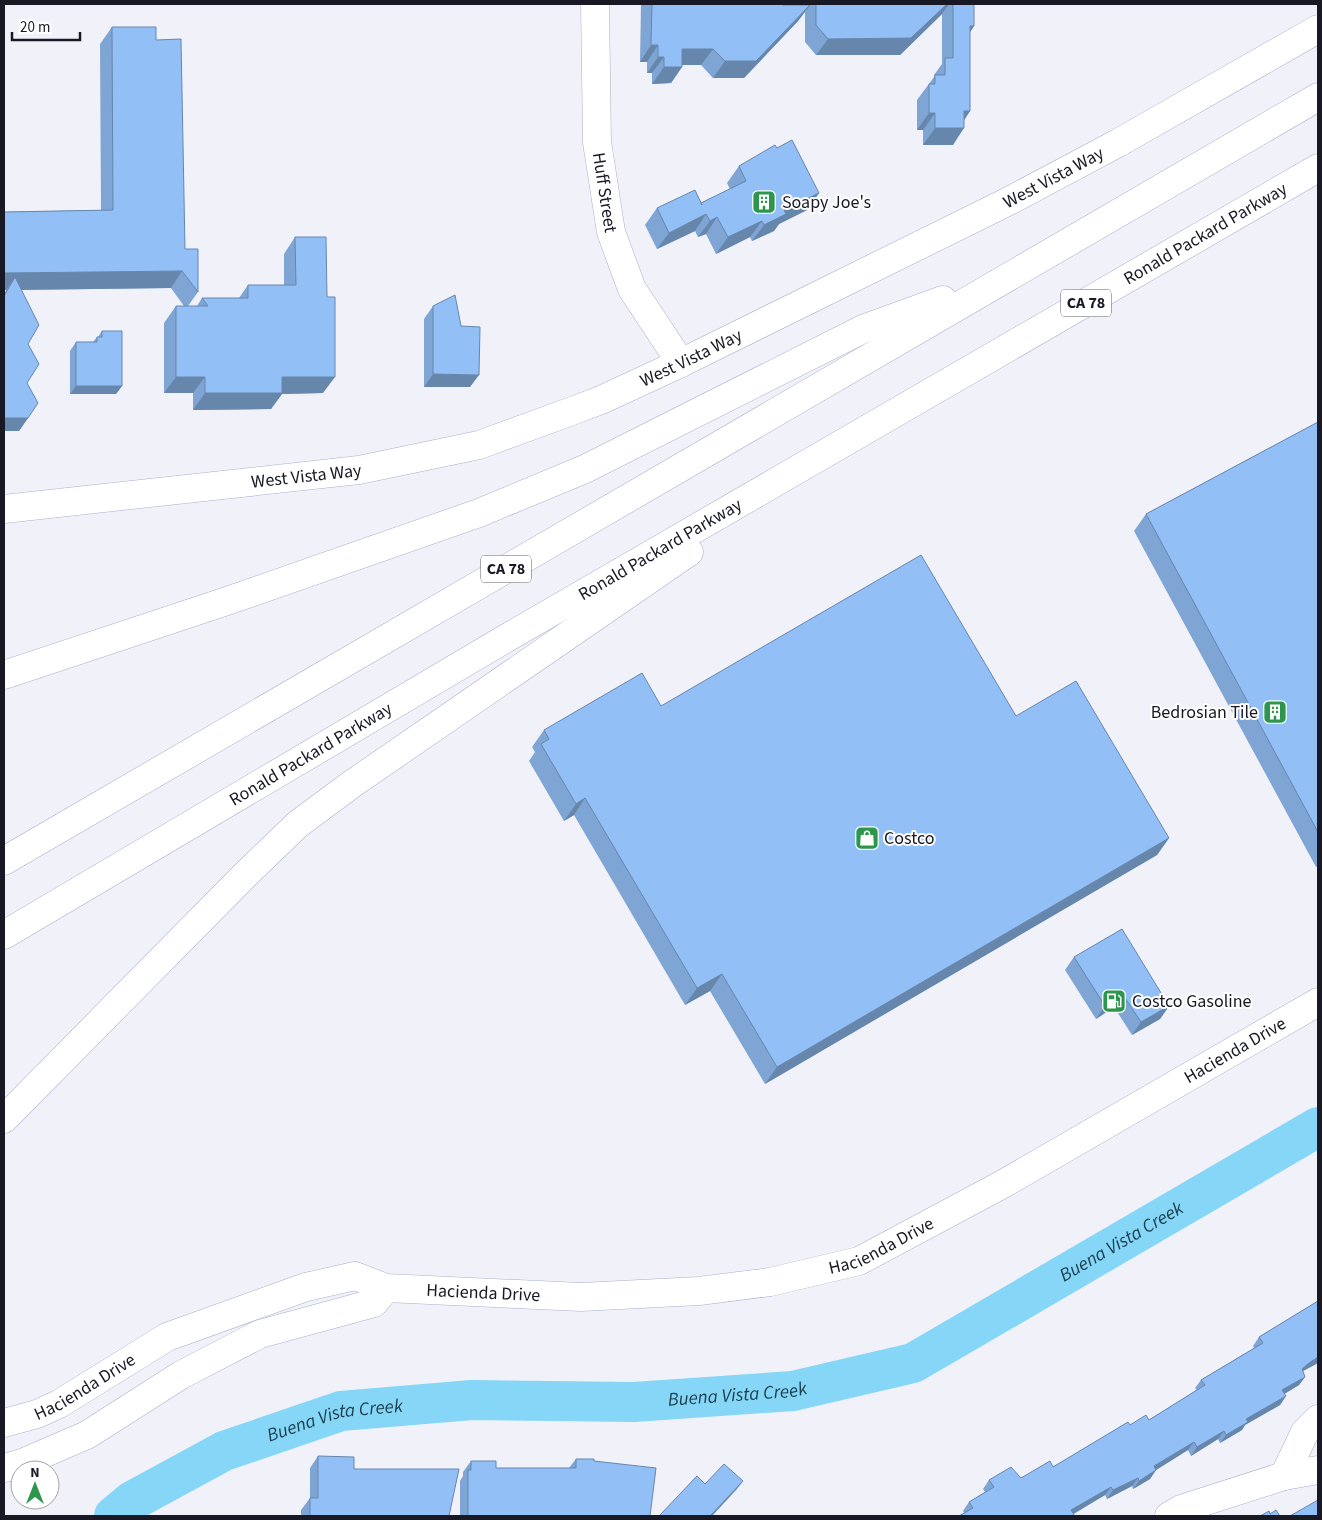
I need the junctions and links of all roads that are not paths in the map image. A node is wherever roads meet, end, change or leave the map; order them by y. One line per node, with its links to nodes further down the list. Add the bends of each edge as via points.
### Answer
1 (595, 4): 6 (main road, Huff Street, via 597,142 611,232 632,289)
2 (1318, 29): 6 (main road, West Vista Way, via 1018,196)
3 (1318, 97): 5 (main road, CA 78)
4 (1318, 168): 7 (main road, Ronald Packard Parkway / CA 78)
5 (1008, 277): 9 (main road, via 863,329 585,468 479,514); 10 (main road, CA 78)
6 (681, 363): 8 (main road, West Vista Way, via 601,400 470,447 359,470)
7 (853, 439): 11 (main road, Ronald Packard Parkway / CA 78, via 510,636); 13 (main road, via 298,824)
8 (4, 510)
9 (4, 675)
10 (4, 861)
11 (4, 935)
12 (1318, 1002): 14 (main road, Hacienda Drive, via 1003,1184 859,1261 770,1282 700,1291 576,1297)
13 (4, 1119)
14 (386, 1288): 16 (main road, Hacienda Drive, via 355,1276 306,1287 259,1303 167,1337 59,1404); 17 (main road, via 374,1303 260,1334 181,1375 87,1435 22,1464)
15 (1318, 1419): 19 (main road, via 1305,1432)
16 (4, 1423)
17 (4, 1468)
18 (1318, 1470): 19 (main road)
19 (1284, 1476): 20 (main road)
20 (1169, 1516)

